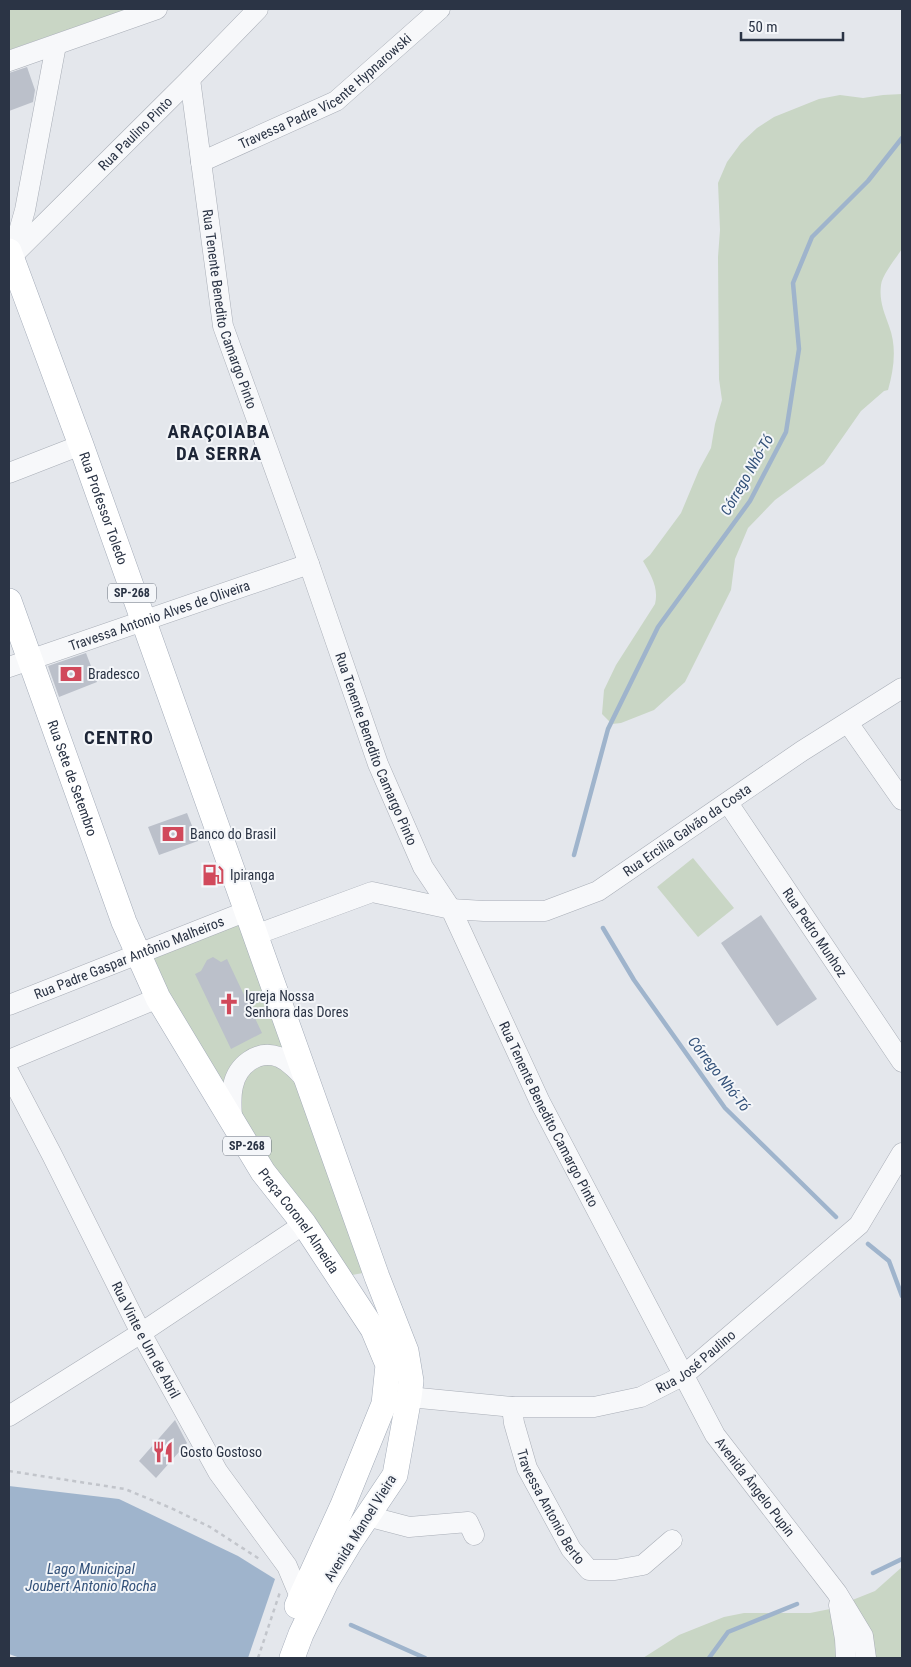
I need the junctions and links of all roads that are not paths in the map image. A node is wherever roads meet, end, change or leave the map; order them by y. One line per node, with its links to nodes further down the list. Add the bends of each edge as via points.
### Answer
1 (157, 9): 4 (street)
2 (258, 9): 6 (street, Rua Paulino Pinto)
3 (440, 9): 7 (street, Travessa Padre Vicente Hypnarowski, via 336,101)
4 (56, 45): 5 (street); 8 (street, via 25,210)
5 (9, 62)
6 (190, 79): 7 (street, Rua Tenente Benedito Camargo Pinto); 8 (street, Rua Paulino Pinto)
7 (201, 162): 11 (street, Rua Tenente Benedito Camargo Pinto, via 223,326)
8 (10, 256): 9 (main road, Rua Professor Toledo / SP-268)
9 (81, 445): 10 (street); 13 (main road, Rua Professor Toledo / SP-268)
10 (9, 473)
11 (309, 564): 13 (street, Travessa Antonio Alves de Oliveira); 19 (street, Rua Tenente Benedito Camargo Pinto, via 378,764 423,867)
12 (9, 601): 14 (main road, Rua Sete de Setembro / SP-268)
13 (142, 622): 14 (street, Travessa Antonio Alves de Oliveira); 20 (main road, Rua Professor Toledo / SP-268)
14 (19, 664): 22 (main road, Rua Sete de Setembro / SP-268)
15 (902, 688): 16 (street, Rua Ercilia Galvão da Costa)
16 (848, 723): 17 (street); 18 (street, Rua Ercilia Galvão da Costa)
17 (902, 800)
18 (728, 803): 19 (street, Rua Ercilia Galvão da Costa, via 598,891 545,912); 26 (street, Rua Pedro Munhoz)
19 (451, 909): 21 (street, Rua Ercilia Galvão da Costa, via 372,892); 34 (street, Rua Tenente Benedito Camargo Pinto, via 540,1102)
20 (248, 911): 21 (main road, Rua Professor Toledo / SP-268); 22 (street, Rua Padre Gaspar Antônio Malheiros)
21 (255, 935): 28 (main road, SP-268)
22 (138, 953): 23 (main road, Praça Coronel Almeida / SP-268); 24 (street, Rua Padre Gaspar Antônio Malheiros)
23 (158, 998): 25 (street); 29 (main road, Praça Coronel Almeida / SP-268)
24 (9, 1005)
25 (9, 1060)
26 (902, 1062)
27 (9, 1073): 33 (street, Rua Vinte e Um de Abril)
28 (307, 1081): 29 (street, via 288,1062 278,1057 257,1056 246,1062 237,1073 233,1086); 35 (main road, Avenida Manoel Vieira / SP-268, via 406,1351)
29 (232, 1122): 31 (main road, Praça Coronel Almeida / SP-268, via 263,1172)
30 (902, 1153): 34 (street, Rua José Paulino, via 859,1225)
31 (304, 1224): 32 (main road, Praça Coronel Almeida / SP-268); 33 (street)
32 (373, 1329): 38 (main road, Avenida Manoel Vieira / SP-268, via 388,1365 384,1404)
33 (141, 1333): 37 (street); 44 (street, Rua Vinte e Um de Abril, via 218,1472)
34 (684, 1375): 36 (street, Rua José Paulino, via 641,1397 594,1406); 46 (street, Avenida Ângelo Pupin, via 715,1435)
35 (410, 1397): 36 (street, Rua José Paulino); 39 (main road, Avenida Manoel Vieira / SP-268, via 395,1475)
36 (512, 1407): 41 (street, Travessa Antonio Berto, via 527,1468 571,1549 589,1570 643,1565)
37 (9, 1416)
38 (352, 1483): 39 (main road, via 358,1501); 43 (main road, Avenida Manoel Vieira / SP-268)
39 (372, 1509): 40 (street, via 409,1527 468,1522); 42 (main road, Avenida Manoel Vieira / SP-268)
40 (474, 1535)
41 (672, 1540)
42 (350, 1542): 43 (street); 48 (main road, Avenida Manoel Vieira / SP-268, via 322,1591)
43 (319, 1556): 44 (street, via 304,1561); 45 (main road, Avenida Manoel Vieira / SP-268)
44 (272, 1558): 45 (street, Rua Vinte e Um de Abril, via 287,1566)
45 (291, 1592): 47 (main road, Avenida Manoel Vieira / SP-268)
46 (837, 1593): 49 (street, Avenida Ângelo Pupin); 50 (street, Avenida Ângelo Pupin, via 863,1636)
47 (276, 1658)
48 (292, 1658)
49 (846, 1658)
50 (866, 1658)

